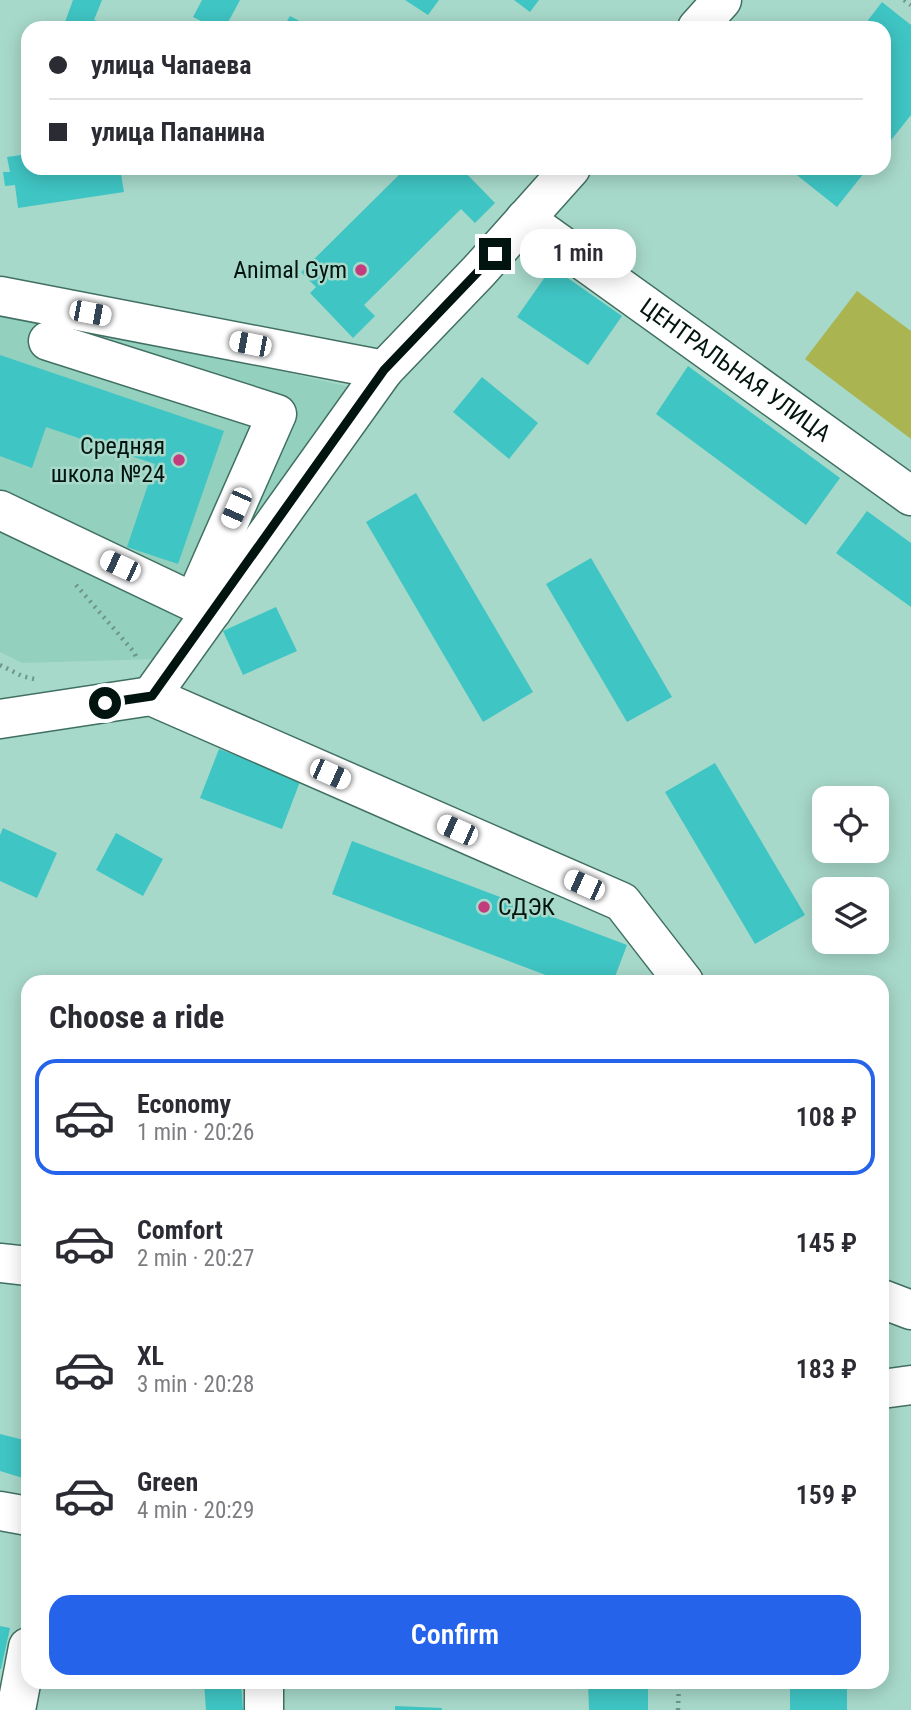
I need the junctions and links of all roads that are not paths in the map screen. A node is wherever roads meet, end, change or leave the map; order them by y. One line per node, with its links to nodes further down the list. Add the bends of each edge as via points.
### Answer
1 (722, 0): 2 (street)
2 (703, 21)
3 (565, 175): 4 (street)
4 (525, 219): 7 (street); 8 (street, ЦЕНТРАЛЬНАЯ УЛИЦА)
5 (0, 296): 7 (street)
6 (48, 341): 10 (street, via 277,414)
7 (384, 370): 10 (street)
8 (911, 496)
9 (0, 510): 10 (street)
10 (203, 606): 11 (street)
11 (152, 696): 12 (street); 13 (street, via 622,902)
12 (0, 719)
13 (679, 975)
14 (0, 1263): 15 (street)
15 (21, 1265)
16 (889, 1302): 17 (street)
17 (911, 1310)
18 (911, 1385): 19 (street)
19 (889, 1388)
20 (0, 1511): 21 (street)
21 (21, 1515)
22 (21, 1684): 24 (street)
23 (264, 1689): 25 (street)
24 (16, 1710)
25 (264, 1710)

